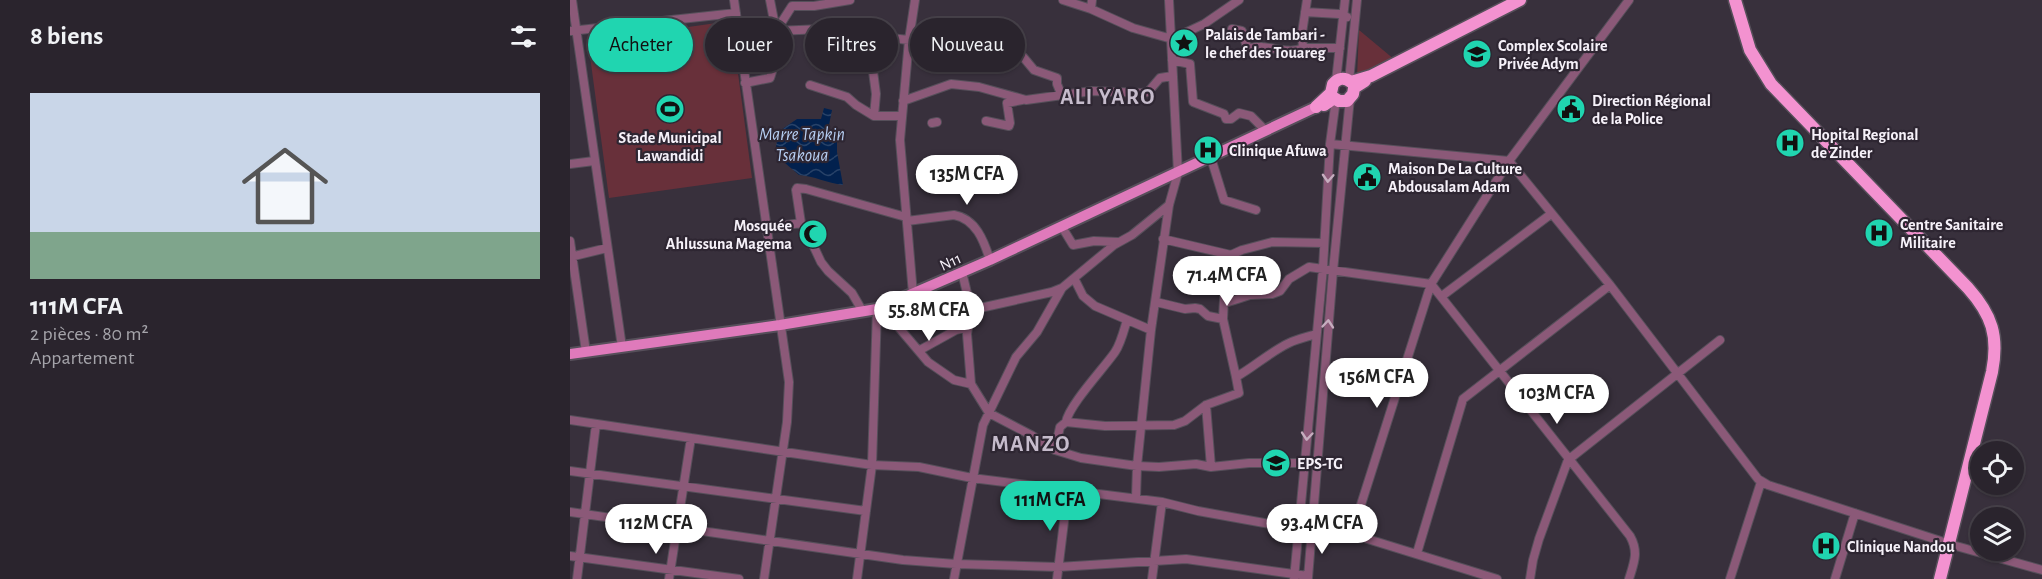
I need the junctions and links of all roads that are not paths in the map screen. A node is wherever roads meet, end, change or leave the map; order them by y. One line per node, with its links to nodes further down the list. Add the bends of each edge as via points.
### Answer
1 (572, 0): 26 (street)
2 (734, 0): 20 (street)
3 (770, 0): 22 (street)
4 (850, 0): 17 (street, via 814,6)
5 (915, 0): 29 (street)
6 (1063, 0): 18 (street)
7 (1092, 0): 18 (street)
8 (1169, 0): 28 (street)
9 (1239, 0): 28 (street, via 1204,24)
10 (1307, 0): 19 (street)
11 (1344, 0): 21 (street)
12 (1357, 0): 24 (street)
13 (1520, 0): 39 (highway)
14 (1629, 0): 53 (street)
15 (1735, 0): 61 (highway, via 1750,50 1771,84)
16 (1740, 0): 61 (highway, via 1756,49 1773,78)
17 (793, 3): 23 (street)
18 (1091, 9): 28 (street, via 1132,28)
19 (1305, 12): 21 (street); 30 (street)
20 (736, 13): 26 (street); 37 (street)
21 (1343, 15): 24 (street); 31 (street)
22 (773, 18)
23 (784, 18)
24 (1355, 23): 39 (street)
25 (1232, 29): 30 (street, via 1242,32 1247,46 1252,48)
26 (574, 31): 52 (street)
27 (898, 39): 29 (street)
28 (1172, 39): 33 (street)
29 (909, 40): 43 (street)
30 (1303, 48): 31 (street)
31 (1340, 48): 40 (street)
32 (1025, 60): 41 (street, via 1034,70 1057,78)
33 (1172, 60): 36 (street); 48 (street, via 1190,64 1193,102 1226,118 1239,113 1251,116)
34 (772, 72): 37 (street, via 770,78)
35 (873, 72): 45 (street)
36 (1172, 76): 41 (street, via 1160,78 1148,92 1092,91); 55 (street)
37 (745, 83): 63 (street)
38 (810, 85): 45 (street, via 847,97)
39 (1351, 87): 40 (highway, via 1342,79); 40 (highway, via 1343,101); 50 (street)
40 (1334, 93): 44 (highway); 49 (street)
41 (1062, 96): 42 (street)
42 (1026, 100): 43 (street, via 951,84); 47 (street, via 1007,103 1008,126)
43 (903, 101): 46 (street)
44 (1316, 107): 48 (main road, N11)
45 (874, 116): 46 (street)
46 (902, 116): 59 (street, via 900,148)
47 (986, 121)
48 (1266, 131): 51 (main road, N11)
49 (1330, 144): 50 (street); 67 (street, one-way to 67)
50 (1346, 147): 53 (street); 73 (street)
51 (1211, 158): 55 (main road, N11); 57 (street, via 1224,200)
52 (594, 161): 54 (street); 68 (street)
53 (1509, 161): 58 (street); 76 (street)
54 (570, 164)
55 (1178, 173): 56 (street); 62 (main road, N11)
56 (1168, 205): 64 (street); 66 (street)
57 (1256, 210)
58 (1551, 214): 77 (street); 80 (street)
59 (906, 219): 60 (street, via 797,188); 71 (street, via 959,216 983,239); 79 (street)
60 (801, 223): 63 (street); 85 (street, via 821,262 852,293)
61 (1910, 224): 134 (highway, via 1983,306 1996,346)
62 (1062, 227): 66 (street, via 1073,245); 71 (main road, N11)
63 (766, 228): 88 (street)
64 (1163, 239): 69 (street); 81 (street)
65 (570, 241): 70 (street)
66 (1120, 242): 75 (street)
67 (1324, 243): 69 (street, via 1272,242); 72 (street)
68 (606, 248): 70 (street); 93 (street)
69 (1231, 255): 82 (street)
70 (571, 256): 95 (street)
71 (990, 260): 74 (main road, N11)
72 (1323, 268): 73 (street); 82 (street, via 1306,267 1272,294 1250,295); 91 (street)
73 (1333, 271): 76 (street); 112 (street, one-way to 73)
74 (962, 272): 79 (main road, N11); 84 (street)
75 (1074, 278): 78 (street); 87 (street, via 1083,296 1095,306)
76 (1431, 284): 80 (street); 132 (street)
77 (1610, 285): 97 (street); 98 (street)
78 (1062, 288): 84 (street); 102 (street, via 1037,332 1016,357)
79 (913, 294): 83 (main road, N11)
80 (1442, 296): 97 (street)
81 (1156, 302): 86 (street, via 1200,309 1208,316); 90 (street)
82 (1225, 303): 86 (street)
83 (881, 307): 85 (main road, N11); 94 (street); 113 (street)
84 (971, 310): 89 (street)
85 (863, 312): 88 (main road, N11)
86 (1223, 319): 99 (street)
87 (1128, 320): 90 (street); 104 (street, via 1118,346)
88 (780, 325): 93 (main road, N11); 109 (street, via 789,388)
89 (968, 327): 94 (street); 100 (street)
90 (1151, 330): 106 (street)
91 (1316, 333): 99 (street, via 1289,342); 111 (street, one-way to 111)
92 (1720, 340): 98 (street)
93 (622, 347): 95 (main road, N11)
94 (920, 350): 100 (street, via 928,362 954,380)
95 (586, 352): 96 (main road, N11)
96 (570, 354)
97 (1500, 370): 110 (street); 136 (street, via 1463,399)
98 (1677, 373): 110 (street); 119 (street)
99 (1236, 377): 101 (street, via 1239,393)
100 (971, 384): 102 (street)
101 (1206, 405): 106 (street, via 1180,424); 115 (street)
102 (989, 414): 108 (street); 118 (street)
103 (570, 420): 105 (street)
104 (1066, 422): 106 (street); 108 (street, via 1060,428)
105 (596, 424): 107 (street); 117 (street)
106 (1141, 425): 114 (street)
107 (691, 438): 109 (street); 120 (street)
108 (1055, 450): 114 (street)
109 (782, 451): 113 (street); 123 (street)
110 (1568, 460): 155 (street, via 1539,539); 156 (street, via 1633,542 1635,559)
111 (1305, 463): 112 (street); 115 (street); 130 (street)
112 (1316, 463): 131 (street)
113 (872, 465): 118 (street, via 919,467); 125 (street)
114 (1137, 466): 115 (street); 122 (street)
115 (1211, 467)
116 (570, 471): 117 (street)
117 (589, 473): 120 (street); 127 (street)
118 (972, 478): 121 (street); 140 (street)
119 (1761, 482): 128 (street); 157 (street)
120 (684, 486): 123 (street); 129 (street)
121 (1068, 489): 122 (street); 141 (street)
122 (1136, 498): 124 (street)
123 (775, 500): 125 (street); 133 (street)
124 (1162, 502): 130 (street); 139 (street)
125 (866, 511): 135 (street)
126 (570, 512): 127 (street)
127 (584, 513): 129 (street); 138 (street)
128 (1855, 513): 134 (street); 158 (street)
129 (677, 526): 133 (street); 142 (street)
130 (1298, 529): 131 (street); 144 (street)
131 (1312, 529): 132 (street); 145 (street)
132 (1352, 533): 136 (street)
133 (769, 541): 135 (street); 149 (street)
134 (1953, 545): 143 (street); 159 (highway); 160 (highway)
135 (860, 553): 140 (street); 150 (street)
136 (1417, 553): 154 (street)
137 (570, 556): 138 (street)
138 (580, 557): 142 (street); 146 (street)
139 (1155, 561): 141 (street); 144 (street, via 1202,560); 153 (street)
140 (956, 564): 141 (street); 151 (street)
141 (1058, 567): 152 (street)
142 (670, 570): 147 (street); 148 (street)
143 (2042, 570)
144 (1295, 577): 145 (street)
145 (1308, 577)
146 (577, 579)
147 (669, 579)
148 (739, 579)
149 (764, 579)
150 (857, 579)
151 (954, 579)
152 (1057, 579)
153 (1152, 579)
154 (1497, 579)
155 (1530, 579)
156 (1629, 579)
157 (1730, 579)
158 (1835, 579)
159 (1940, 579)
160 (1947, 579)

